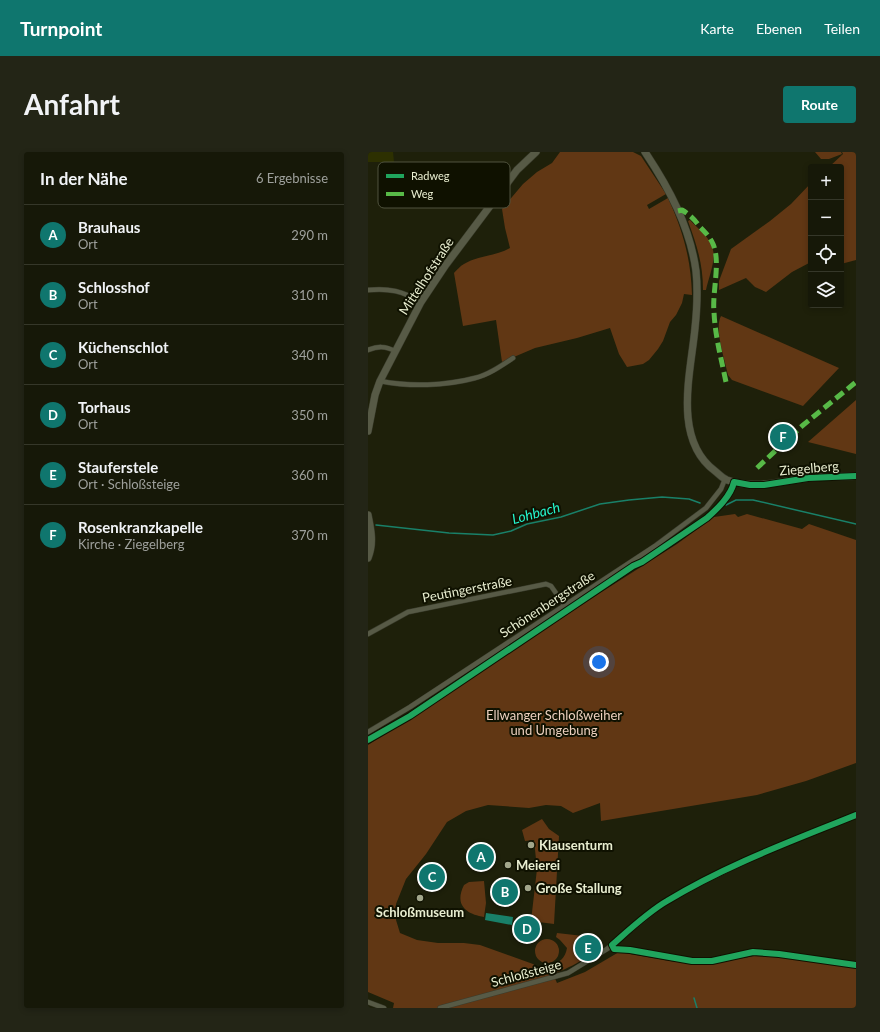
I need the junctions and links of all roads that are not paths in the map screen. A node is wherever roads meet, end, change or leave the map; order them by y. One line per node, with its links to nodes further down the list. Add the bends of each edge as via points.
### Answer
1 (536, 152): 3 (main road, Mittelhofstraße)
2 (645, 152): 14 (main road, via 671,194 682,221 695,269 697,305 687,395 692,435 699,453 708,466)
3 (510, 179)
4 (488, 208): 6 (main road, Mittelhofstraße)
5 (368, 290): 6 (street, via 394,290)
6 (421, 302): 8 (main road, Mittelhofstraße)
7 (368, 350): 8 (street, via 385,347)
8 (394, 351): 10 (main road, Mittelhofstraße)
9 (513, 358): 10 (street, via 476,378 462,381 415,384)
10 (380, 381): 11 (main road, Mittelhofstraße)
11 (372, 393): 12 (main road, Mittelhofstraße)
12 (368, 431)
13 (856, 476): 14 (main road, Ziegelberg, via 808,478 764,485 750,485)
14 (725, 479): 17 (street, Schönenbergstraße, via 721,489 706,508 655,546)
15 (368, 515): 16 (main road, via 372,540)
16 (368, 558)
17 (565, 606): 18 (street, Peutingerstraße, via 551,586 546,584 408,612); 19 (street, Schönenbergstraße)
18 (368, 634)
19 (368, 732)
20 (856, 815): 23 (street, Schloßsteige, via 754,857 695,885 665,902 607,949 568,974)
21 (368, 1002): 22 (street)
22 (384, 1008)
23 (440, 1008)

